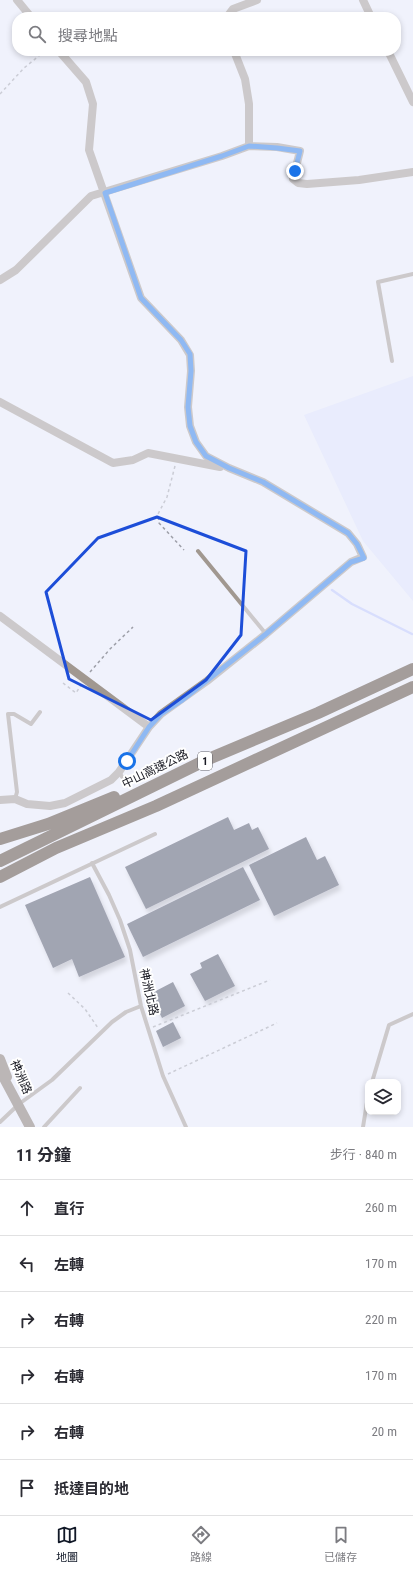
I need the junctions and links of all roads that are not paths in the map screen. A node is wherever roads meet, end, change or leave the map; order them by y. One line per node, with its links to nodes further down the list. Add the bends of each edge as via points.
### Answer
1 (17, 0): 4 (street)
2 (257, 0): 5 (street)
3 (363, 0): 6 (street)
4 (28, 12)
5 (231, 12)
6 (369, 12)
7 (63, 56): 13 (street, via 86,82 93,104 89,150)
8 (236, 56): 11 (street, via 245,79 249,104)
9 (390, 56): 10 (street)
10 (413, 102)
11 (249, 146): 12 (street, via 300,151 293,180 298,183 359,180); 13 (street)
12 (413, 172)
13 (105, 193): 15 (street, via 90,196 16,270); 18 (street, via 141,298 181,340 190,354 188,407 190,426 196,442 206,456)
14 (413, 274): 16 (lane, via 378,282)
15 (0, 280)
16 (392, 361)
17 (0, 402): 18 (street, via 113,463 133,460 148,453)
18 (229, 468): 21 (street, via 263,482 348,533 364,558 351,562)
19 (198, 551): 21 (lane)
20 (0, 616): 25 (street)
21 (266, 634): 25 (street, via 161,714)
22 (413, 669): 26 (highway, 中山高速公路 / 1, via 318,713)
23 (413, 687): 33 (highway, 1, via 156,806)
24 (40, 712): 29 (lane, via 31,724 14,714 8,714 17,792)
25 (149, 727): 27 (street)
26 (206, 760): 32 (highway, via 48,824); 34 (highway, 中山高速公路 / 1)
27 (119, 772): 28 (lane); 29 (street, via 111,780 65,803 50,806 27,804)
28 (126, 783)
29 (14, 799): 30 (street)
30 (0, 800)
31 (155, 834): 35 (lane)
32 (0, 839)
33 (56, 848): 36 (highway, 1); 37 (highway)
34 (0, 861)
35 (92, 863): 38 (lane); 39 (lane, 神洲北路, via 120,920 130,950)
36 (0, 877)
37 (0, 883)
38 (0, 907)
39 (141, 1006): 45 (lane, via 126,1012 52,1080); 50 (lane, 神洲北路, via 163,1076)
40 (413, 1014): 43 (lane, via 389,1025)
41 (0, 1060): 45 (street, 神洲路)
42 (0, 1071): 45 (street, 神洲路)
43 (373, 1079)
44 (80, 1088): 49 (lane)
45 (19, 1104): 47 (lane); 48 (street, 神洲路)
46 (365, 1115): 51 (lane)
47 (0, 1122)
48 (30, 1127)
49 (44, 1127)
50 (186, 1127)
51 (363, 1127)

